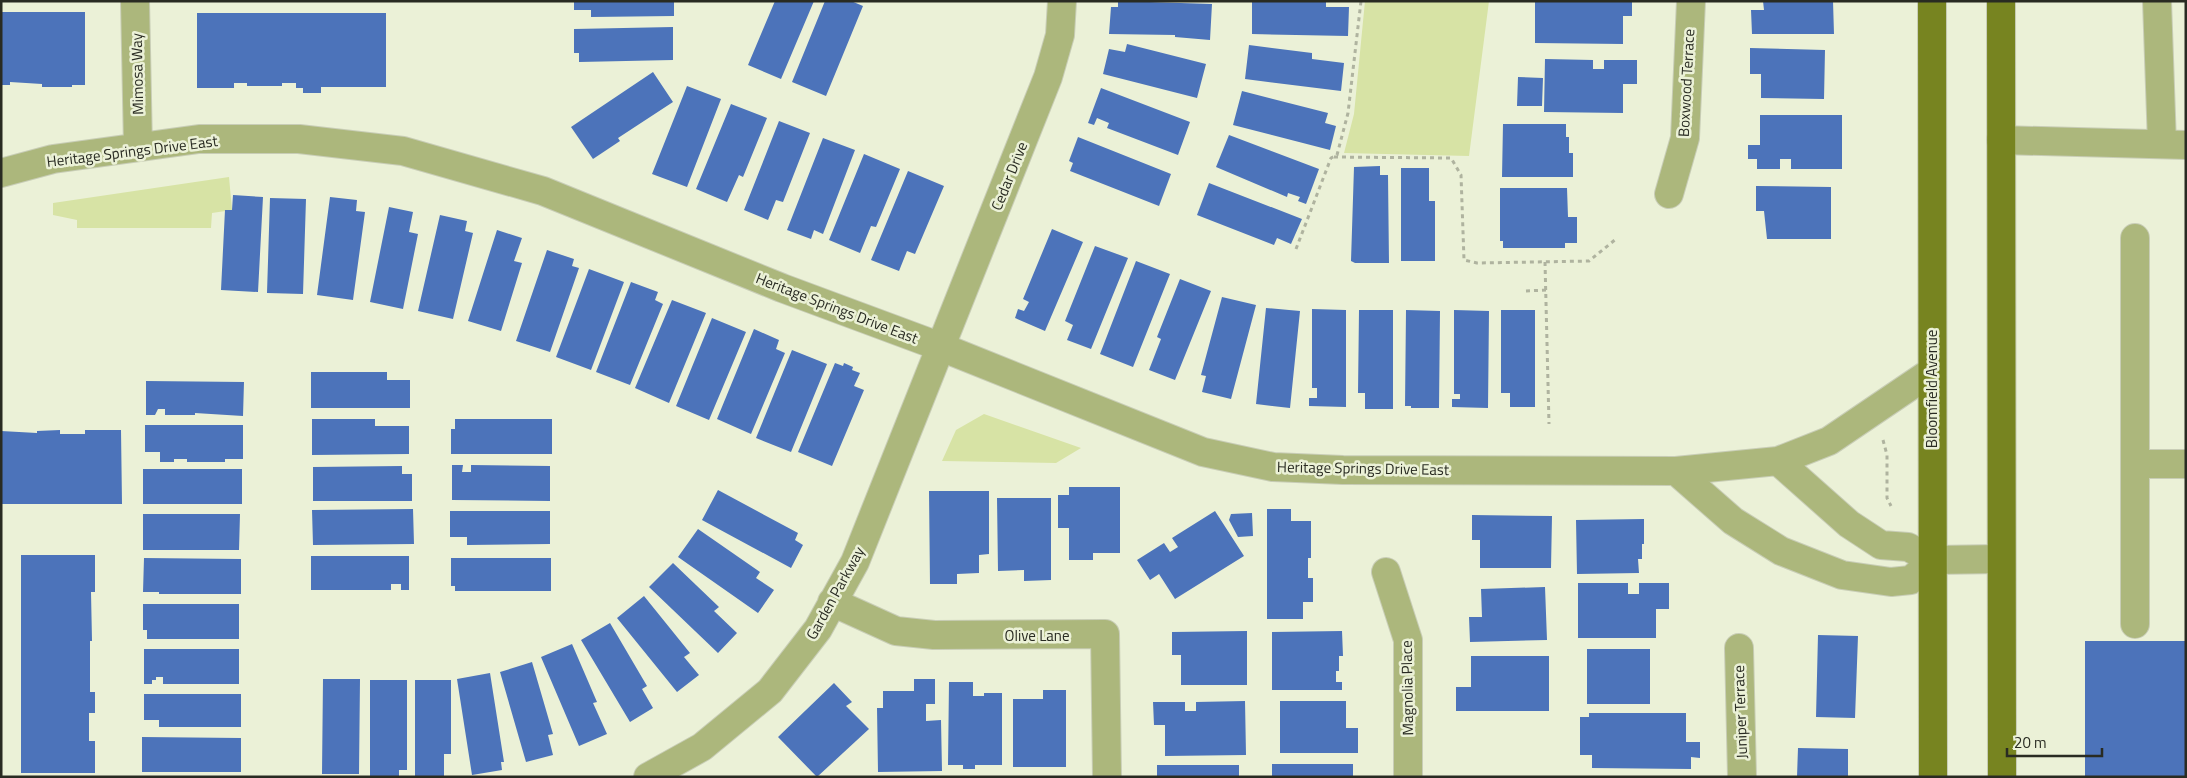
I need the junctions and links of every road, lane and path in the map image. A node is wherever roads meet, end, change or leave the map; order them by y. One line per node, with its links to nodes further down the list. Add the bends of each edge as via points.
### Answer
1 (135, 1): 10 (street, Mimosa Way)
2 (1062, 1): 20 (street, Cedar Drive, via 1060,35 1048,77)
3 (1361, 1): 11 (path, via 1348,113)
4 (1691, 1): 13 (street, Boxwood Terrace, via 1685,138)
5 (1932, 1): 21 (main road, Bloomfield Avenue)
6 (2001, 1): 8 (main road)
7 (2157, 1): 9 (street)
8 (2001, 140): 9 (street); 29 (main road)
9 (2174, 144)
10 (138, 147): 12 (street, Heritage Springs Drive East, via 53,159); 20 (street, Heritage Springs Drive East, via 199,139 300,139 403,152 543,191 782,288)
11 (1334, 157): 16 (path); 17 (path, via 1451,158 1461,175 1464,260 1477,263)
12 (1, 173)
13 (1668, 194)
14 (2134, 238): 25 (street)
15 (1616, 239): 17 (path, via 1589,261)
16 (1296, 249)
17 (1546, 262): 18 (path)
18 (1546, 290): 19 (path); 22 (path)
19 (1526, 291)
20 (941, 348): 27 (street, Heritage Springs Drive East, via 1203,452 1274,467); 32 (street, Garden Parkway, via 855,562)
21 (1931, 372): 24 (street, Heritage Springs Drive East, via 1829,441); 30 (main road, Bloomfield Avenue)
22 (1549, 424)
23 (1881, 432): 28 (path, via 1887,455 1887,498)
24 (1778, 462): 27 (street, Heritage Springs Drive East); 30 (street, via 1849,524 1881,544 1908,547)
25 (2134, 464): 26 (street); 33 (street)
26 (2186, 464)
27 (1676, 472): 30 (street, via 1733,521 1781,551 1842,575 1891,582 1911,580)
28 (1890, 506)
29 (2001, 559): 30 (street); 40 (main road)
30 (1933, 560): 39 (main road, Bloomfield Avenue)
31 (1386, 572): 37 (street, Magnolia Place, via 1408,640)
32 (832, 602): 35 (street, Garden Parkway, via 818,629 770,691 702,747); 36 (street, Olive Lane, via 896,631 934,635 1105,634)
33 (2135, 624)
34 (1739, 648): 38 (street, Juniper Terrace)
35 (648, 777)
36 (1107, 777)
37 (1408, 777)
38 (1742, 777)
39 (1933, 777)
40 (2002, 777)

